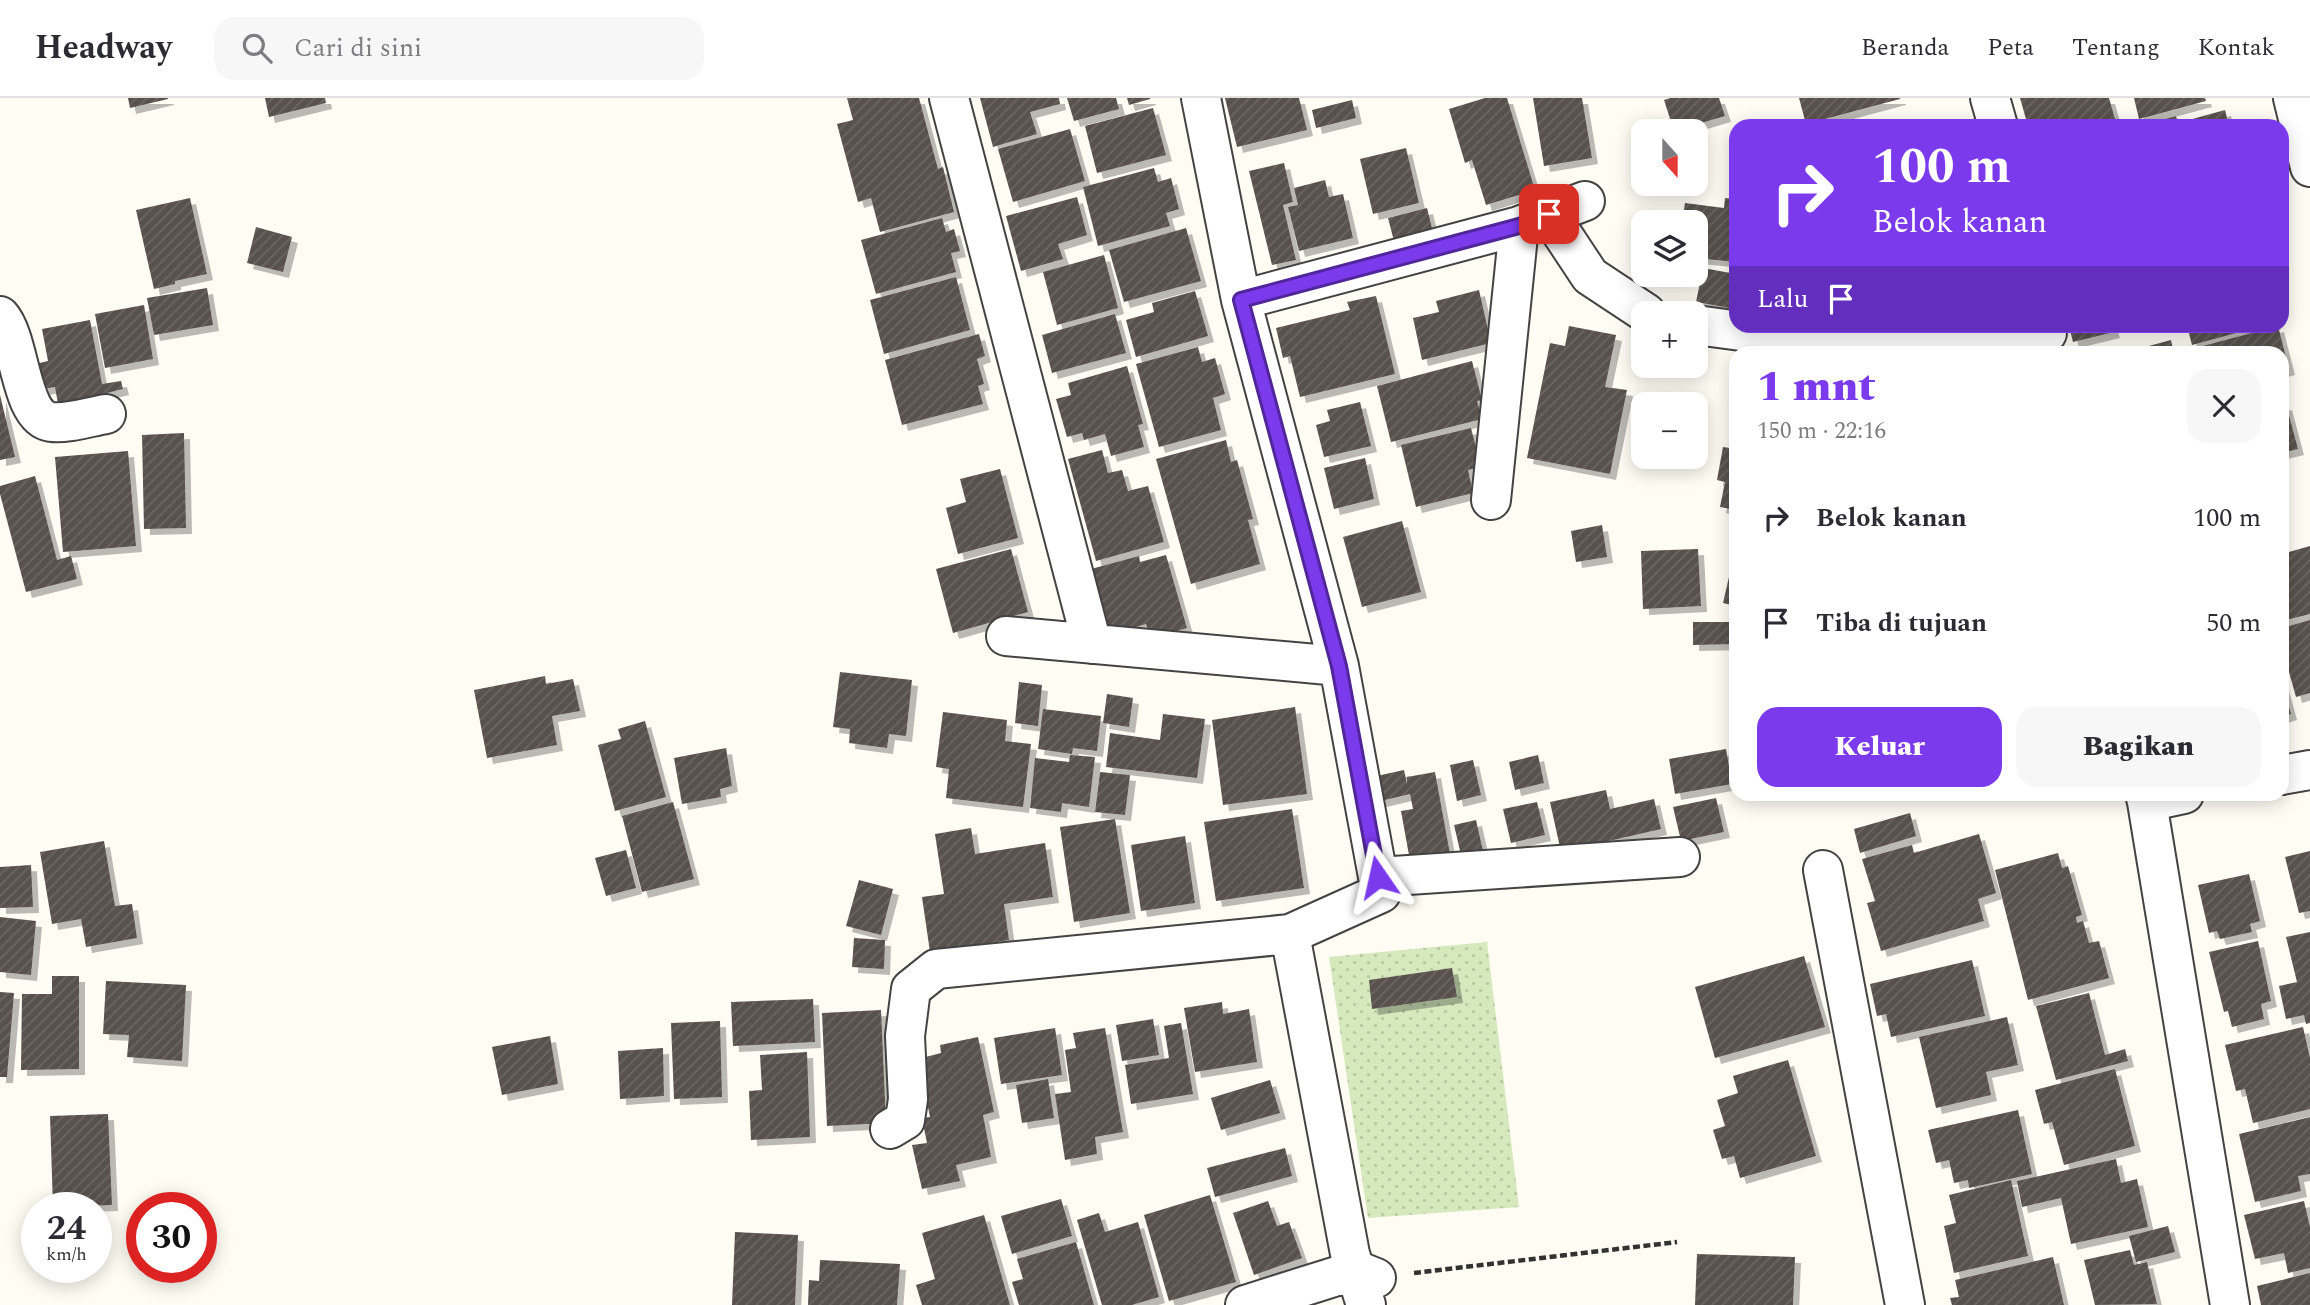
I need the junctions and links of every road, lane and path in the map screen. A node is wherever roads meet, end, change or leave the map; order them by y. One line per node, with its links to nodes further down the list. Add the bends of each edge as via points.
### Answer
1 (950, 98): 19 (street)
2 (1202, 98): 9 (street)
3 (1990, 98): 5 (street)
4 (2293, 98): 6 (street)
5 (1996, 119)
6 (2310, 167)
7 (1585, 201): 8 (street)
8 (1534, 220): 9 (street); 10 (street, via 1590,276); 17 (street)
9 (1241, 300): 20 (street)
10 (1631, 303)
11 (0, 316): 16 (street, via 14,346 30,405 43,420 54,423)
12 (1708, 327): 13 (street)
13 (1729, 329)
14 (1756, 333): 15 (street)
15 (2048, 337)
16 (106, 414)
17 (1491, 500)
18 (1006, 636): 19 (street)
19 (1092, 644): 20 (street)
20 (1339, 666): 26 (street)
21 (2310, 770): 22 (street)
22 (2289, 774)
23 (2160, 801): 33 (street)
24 (1680, 857): 26 (street)
25 (1823, 870): 32 (street)
26 (1378, 877): 27 (street, via 1381,892)
27 (1290, 934): 28 (street, via 936,969 911,989 905,1036 905,1120); 30 (street, via 1350,1254)
28 (890, 1129)
29 (1677, 1242): 30 (path)
30 (1366, 1284): 31 (street)
31 (1245, 1305)
32 (1905, 1305)
33 (2230, 1305)

